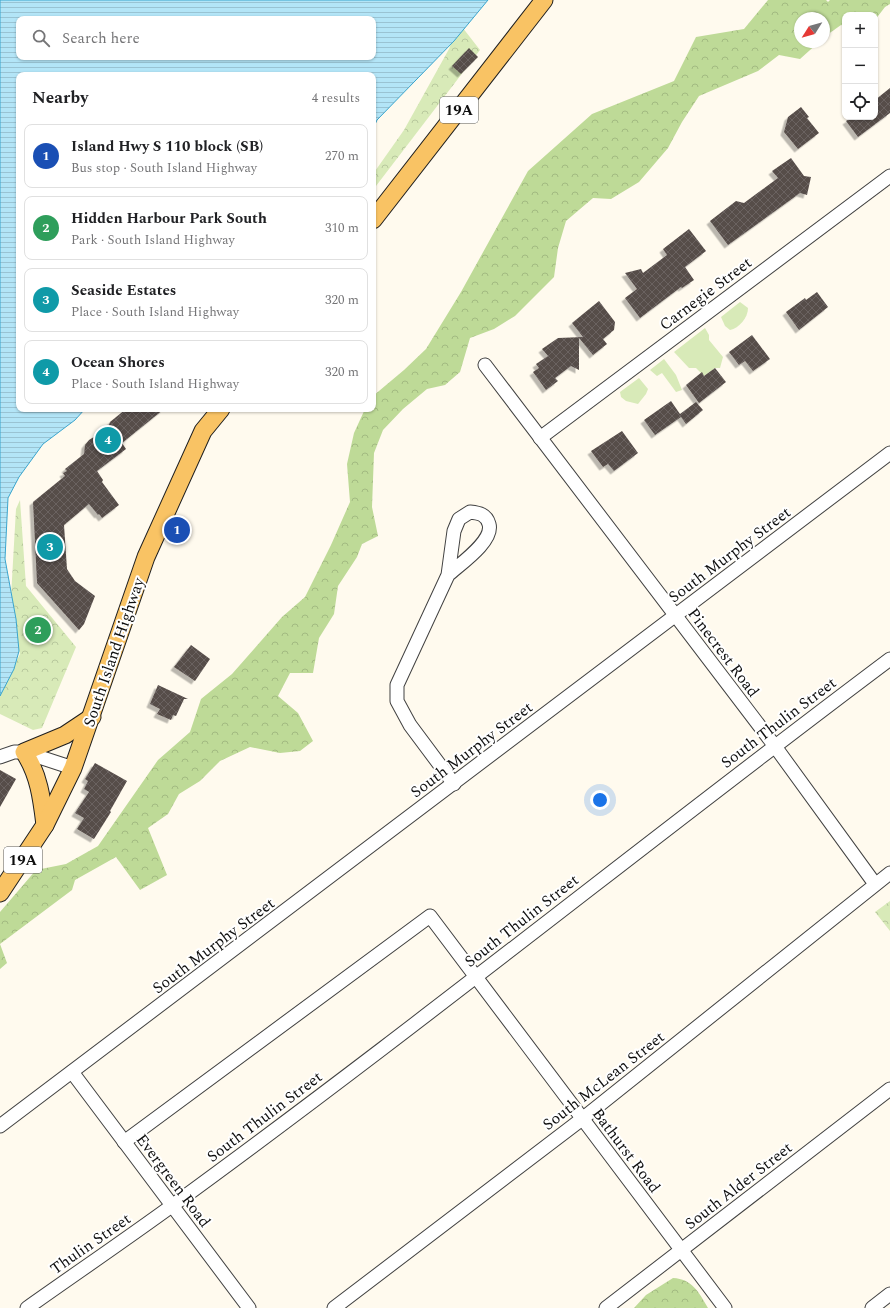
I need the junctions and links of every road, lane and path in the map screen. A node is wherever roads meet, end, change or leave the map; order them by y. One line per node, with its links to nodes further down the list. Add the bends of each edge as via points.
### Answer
1 (544, 0): 3 (main road, 19A)
2 (890, 176): 6 (street, Carnegie Street)
3 (376, 216)
4 (485, 365): 6 (street, Pinecrest Road)
5 (219, 412): 11 (main road, South Island Highway / 19A, via 203,431 146,557)
6 (540, 438): 9 (street, Pinecrest Road)
7 (890, 453): 9 (street, South Murphy Street)
8 (448, 575): 8 (street, via 487,538 490,528 487,518 480,513 470,512 459,520 454,531); 16 (street, via 397,685 397,701 410,725)
9 (675, 616): 12 (street, Pinecrest Road); 16 (street, South Murphy Street)
10 (890, 658): 12 (street, South Thulin Street)
11 (92, 717): 13 (main road, via 65,735); 15 (main road, South Island Highway / 19A)
12 (774, 745): 19 (street, Pinecrest Road); 21 (street, South Thulin Street)
13 (24, 752): 14 (street, via 14,752); 15 (street); 17 (main road, via 32,764 36,777)
14 (0, 758)
15 (73, 768): 17 (main road, South Island Highway / 19A)
16 (454, 784): 22 (street, South Murphy Street)
17 (45, 825): 20 (main road, South Island Highway / 19A)
18 (890, 873): 19 (street, South McLean Street)
19 (875, 884): 24 (street, South McLean Street)
20 (0, 893)
21 (476, 977): 24 (street, Bathurst Road); 26 (street, Bathurst Road, via 430,916); 27 (street, South Thulin Street)
22 (72, 1072): 25 (street, South Murphy Street); 26 (street, Evergreen Road)
23 (890, 1089): 28 (street, South Alder Street)
24 (582, 1119): 28 (street, Bathurst Road); 32 (street, South McLean Street)
25 (0, 1126)
26 (124, 1142): 27 (street, Evergreen Road)
27 (172, 1206): 30 (street, Thulin Street); 31 (street, Evergreen Road)
28 (681, 1250): 33 (street, South Alder Street); 34 (street, Bathurst Road)
29 (890, 1294): 35 (street)
30 (26, 1308)
31 (250, 1308)
32 (334, 1308)
33 (606, 1308)
34 (724, 1308)
35 (872, 1308)

